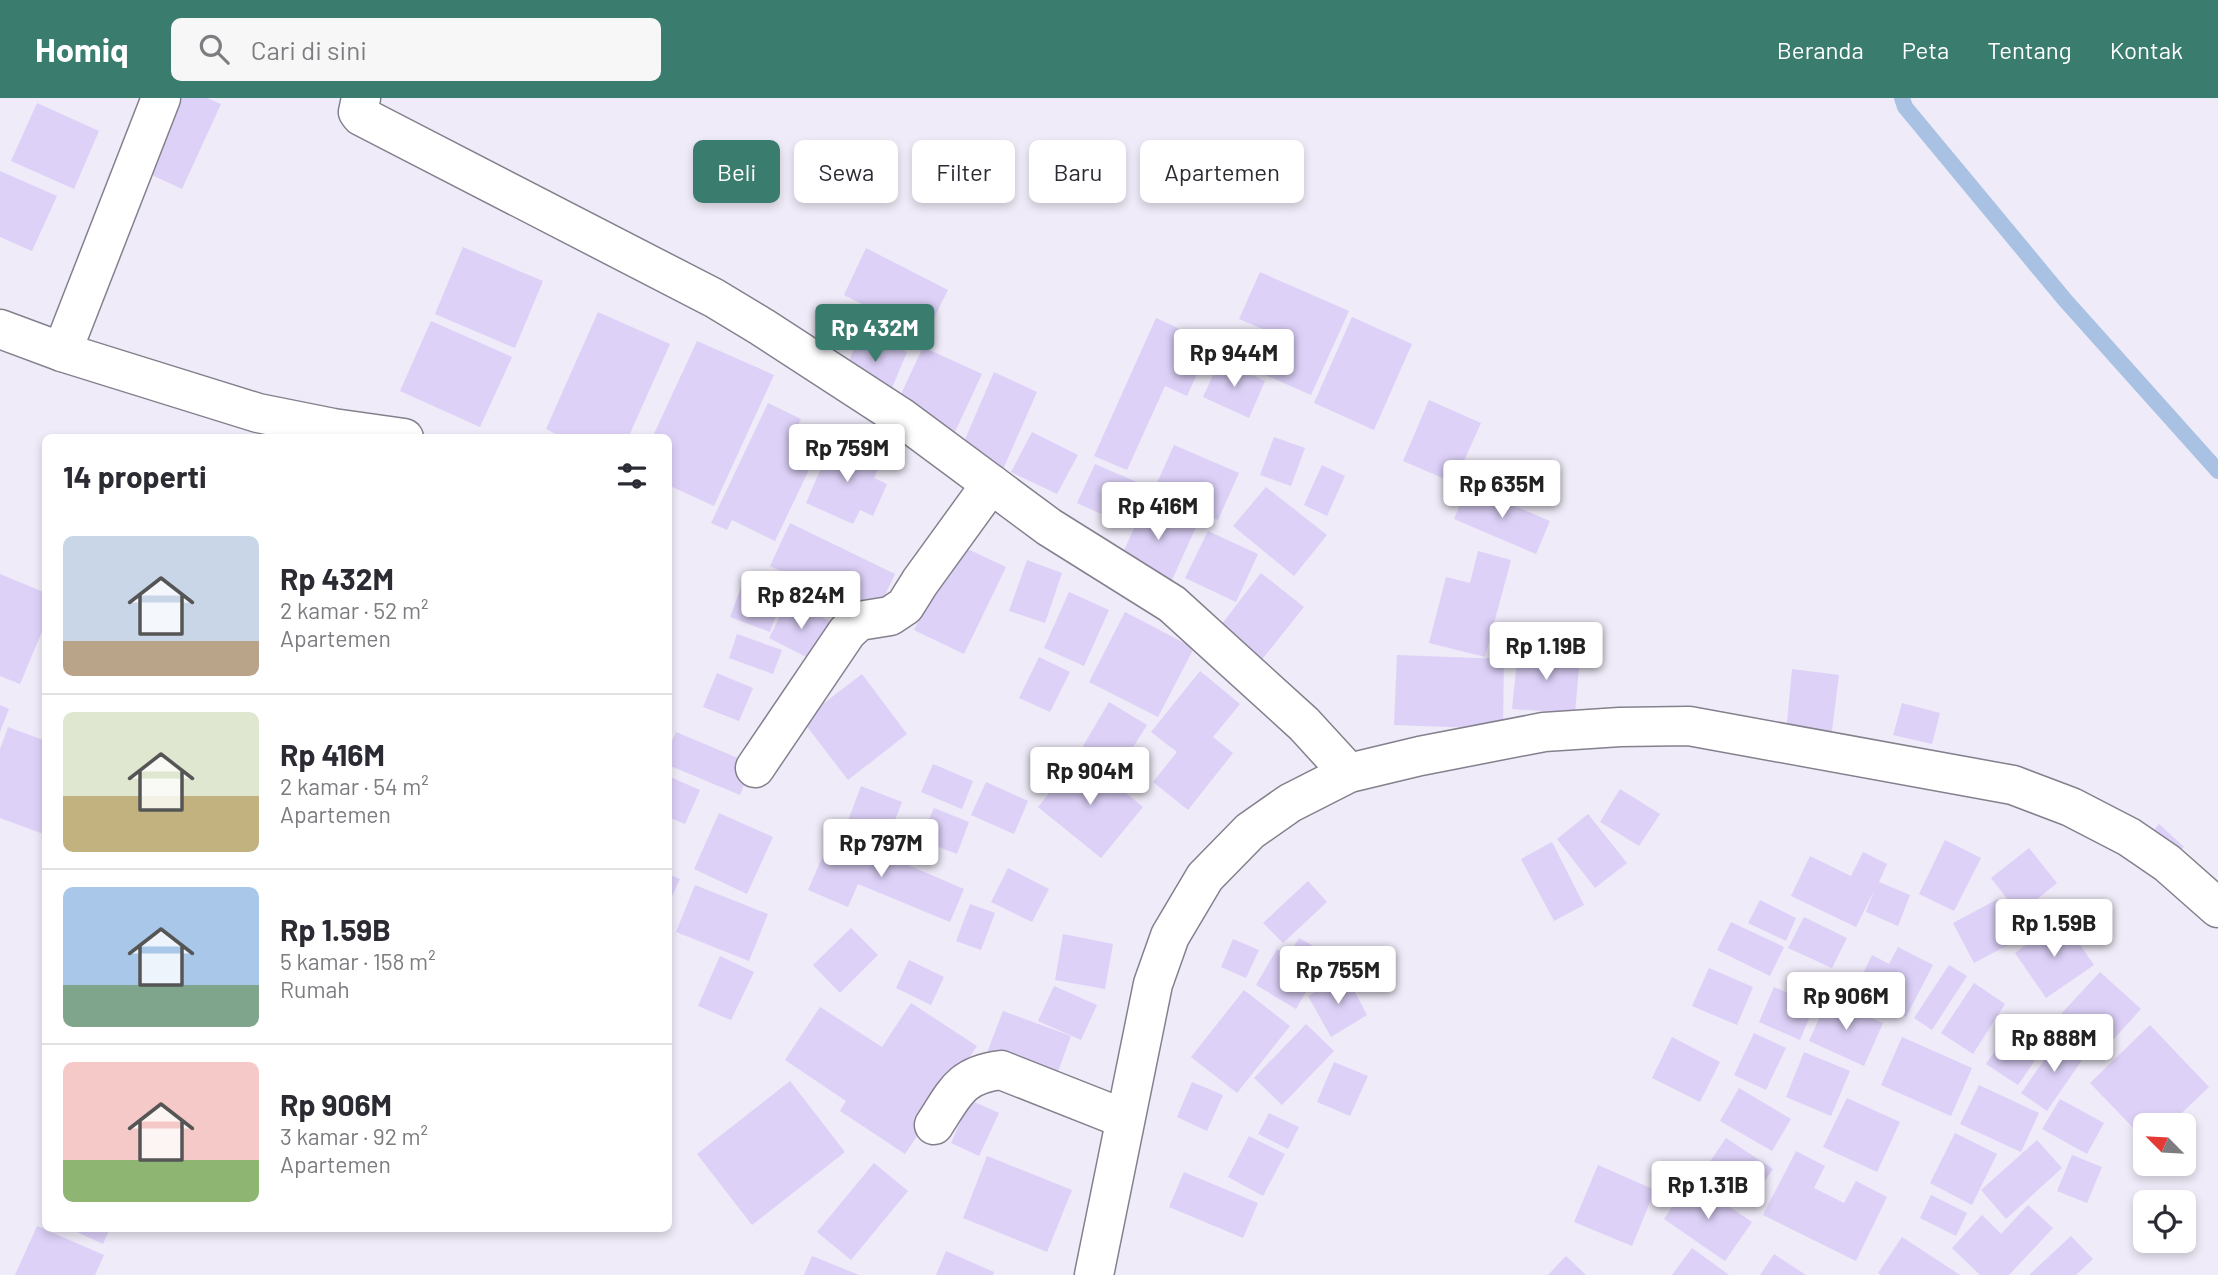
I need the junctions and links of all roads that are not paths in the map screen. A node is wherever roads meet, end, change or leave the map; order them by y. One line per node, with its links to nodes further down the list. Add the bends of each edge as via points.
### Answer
1 (162, 98): 4 (street)
2 (361, 98): 6 (street, via 361,116 724,304 902,418)
3 (0, 329): 4 (street)
4 (62, 352): 5 (street, via 258,413)
5 (376, 434)
6 (991, 484): 7 (street, via 905,606 890,617 859,621 847,632); 8 (street, via 1049,527 1171,604 1304,724)
7 (755, 768)
8 (1349, 773): 9 (street, via 1544,732 1689,726 2013,785 2071,807 2129,837); 10 (street, via 1290,803 1250,831 1205,877 1170,936 1153,984)
9 (2218, 908)
10 (1125, 1119): 11 (street, via 1001,1070 981,1072 960,1086); 12 (street)
11 (934, 1125)
12 (1094, 1275)

